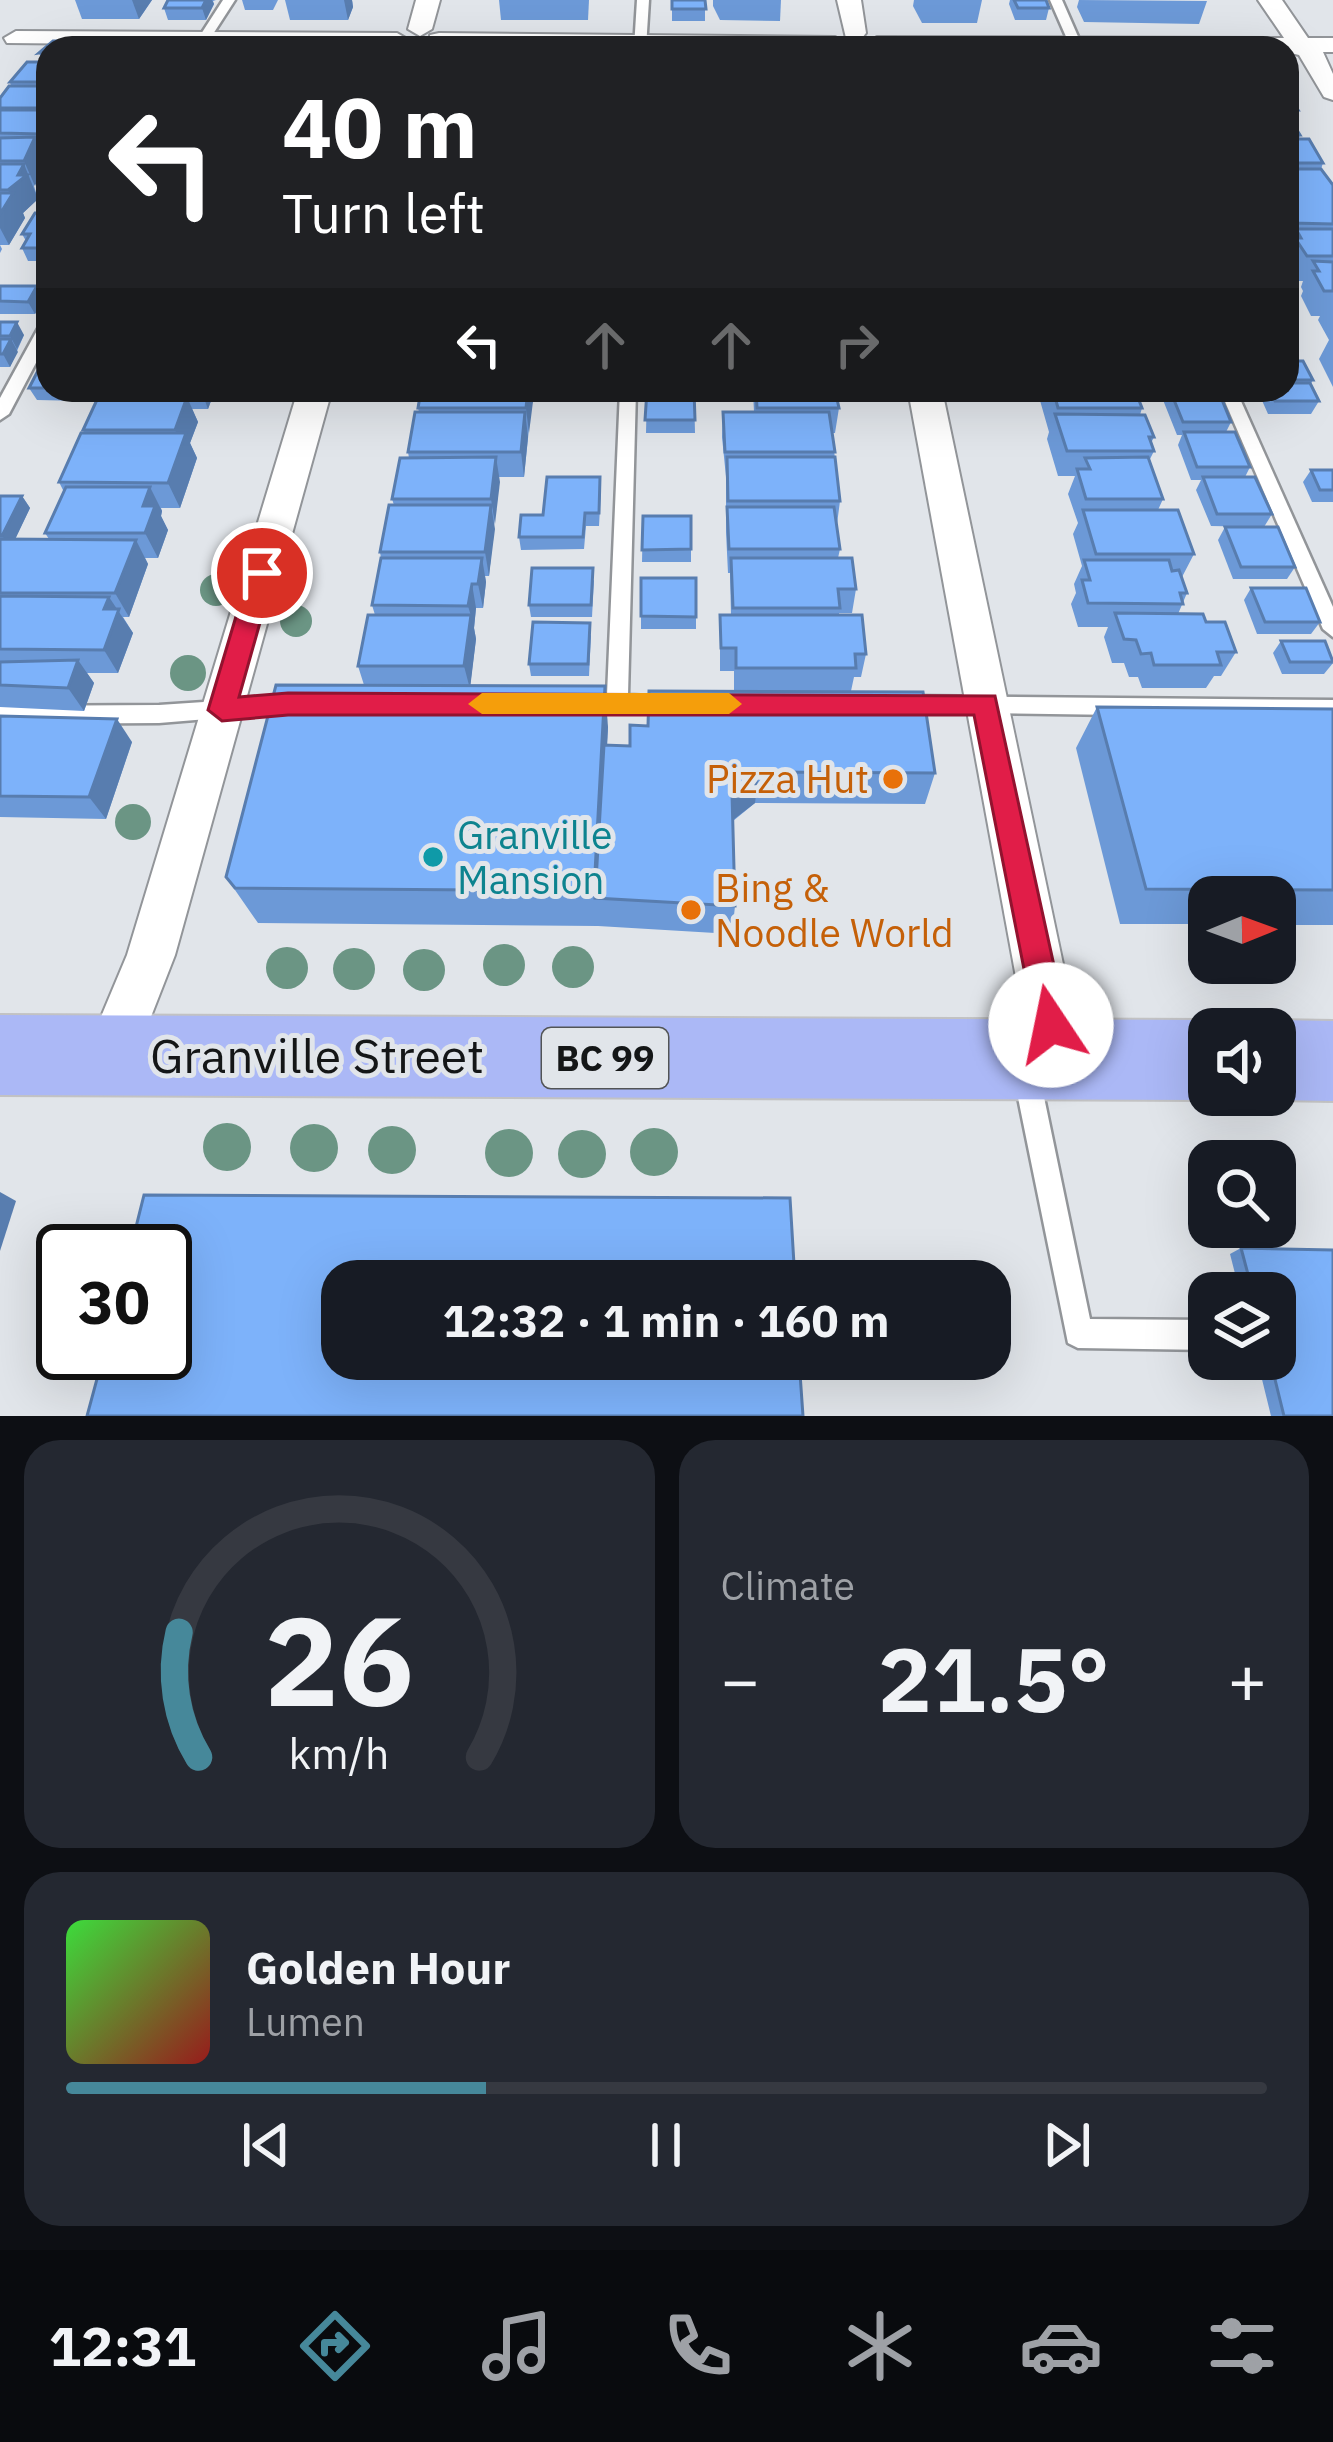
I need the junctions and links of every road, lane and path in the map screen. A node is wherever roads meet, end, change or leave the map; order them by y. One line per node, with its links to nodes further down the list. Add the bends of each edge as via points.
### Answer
1 (229, 0): 9 (lane)
2 (428, 0): 10 (street)
3 (643, 0): 11 (lane)
4 (849, 0): 12 (street)
5 (1056, 0): 13 (lane)
6 (1270, 0): 14 (street)
7 (7, 30): 8 (street)
8 (97, 36)
9 (206, 36)
10 (418, 36)
11 (641, 36)
12 (855, 36)
13 (1072, 36)
14 (1288, 36)
15 (1299, 54): 16 (street)
16 (1333, 92)
17 (36, 347): 22 (lane)
18 (312, 402): 31 (street)
19 (628, 402): 24 (lane)
20 (927, 402): 29 (street)
21 (1233, 402): 23 (lane)
22 (0, 414)
23 (1333, 629)
24 (617, 703): 26 (lane); 27 (lane)
25 (311, 704): 31 (lane)
26 (546, 704)
27 (688, 704)
28 (878, 704): 29 (lane)
29 (985, 704): 30 (lane); 35 (street)
30 (1333, 709)
31 (222, 710): 32 (lane); 34 (street, via 151,955)
32 (0, 715)
33 (0, 1055): 34 (highway, Granville Street / BC 99)
34 (111, 1055): 35 (highway, Granville Street / BC 99)
35 (1040, 1059): 36 (highway, Granville Street / BC 99); 39 (lane, via 1078,1333)
36 (1188, 1060)
37 (1296, 1060): 38 (highway)
38 (1333, 1061)
39 (1188, 1335)

